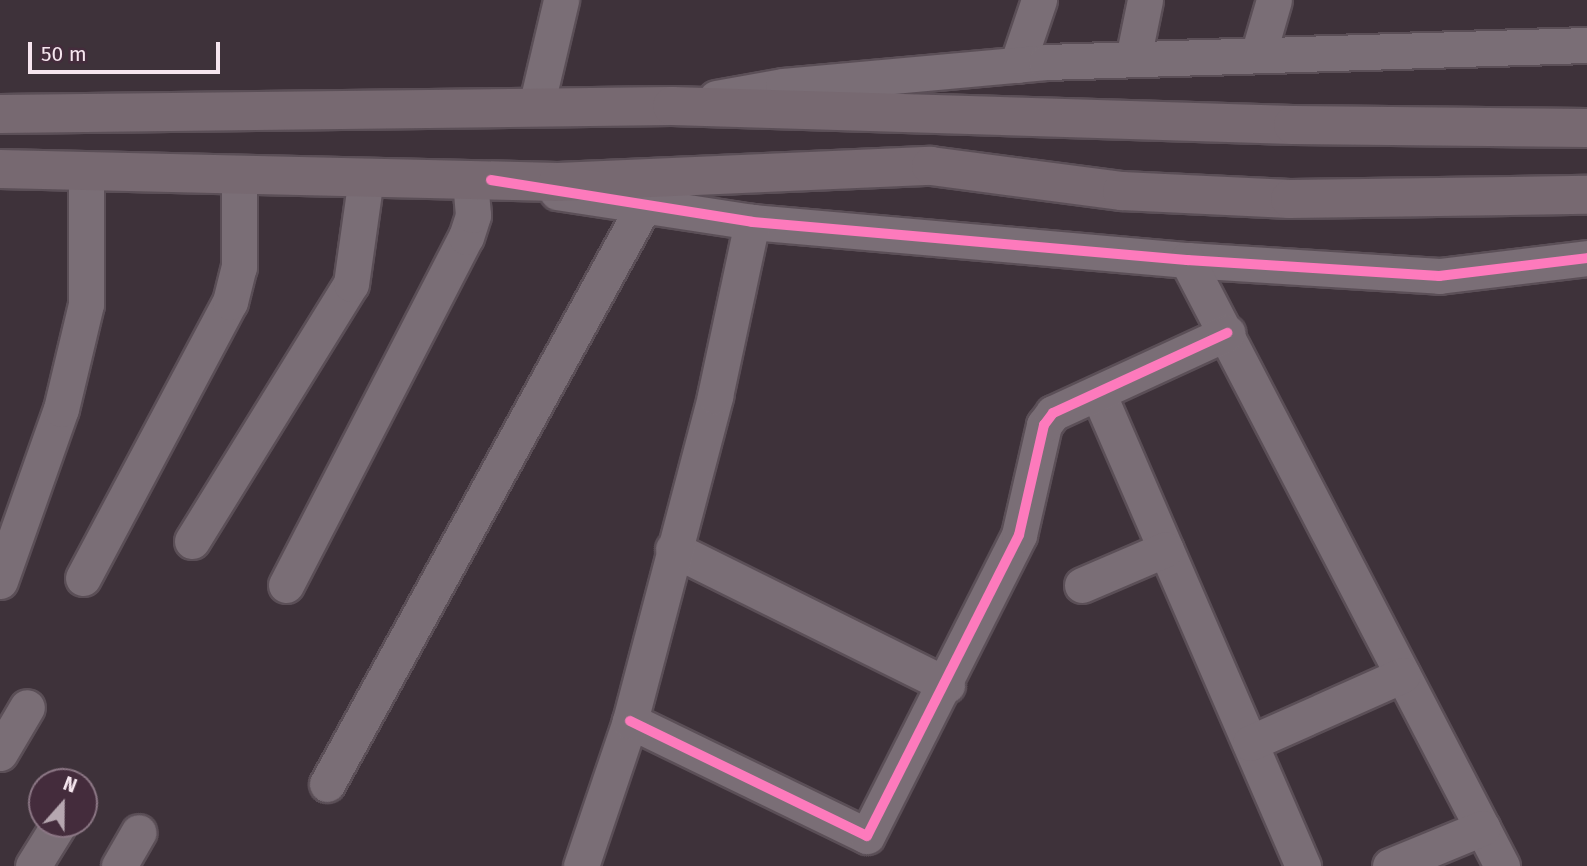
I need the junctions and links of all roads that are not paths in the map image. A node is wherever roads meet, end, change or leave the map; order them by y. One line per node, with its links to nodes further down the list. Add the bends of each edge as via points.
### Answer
1 (561, 0): 10 (street)
2 (1039, 0): 8 (street)
3 (1145, 0): 7 (street)
4 (1274, 0): 6 (street)
5 (1587, 45): 6 (street)
6 (1258, 55): 7 (street)
7 (1133, 59): 8 (street)
8 (1017, 65): 9 (street, via 783,86)
9 (671, 106): 10 (main road); 12 (main road, via 1293,125)
10 (536, 107): 11 (main road)
11 (0, 114)
12 (1587, 128)
13 (0, 169): 14 (main road)
14 (86, 171): 15 (main road); 29 (street, via 86,304 61,409)
15 (239, 174): 16 (main road); 28 (street, via 239,267 230,302)
16 (366, 177): 17 (main road); 25 (street, via 351,284)
17 (480, 180): 18 (main road, via 558,182 931,166 1122,191 1290,199); 19 (street); 30 (street, via 466,237)
18 (1587, 195)
19 (643, 207): 20 (street); 38 (street)
20 (752, 222): 22 (street); 26 (street, via 715,396)
21 (1587, 258): 22 (street, via 1439,276)
22 (1187, 260): 23 (street)
23 (1227, 333): 24 (street); 32 (street)
24 (1098, 393): 27 (street); 33 (street, via 1053,413 1044,425 1019,535)
25 (192, 541)
26 (673, 549): 33 (street); 35 (street)
27 (1166, 550): 31 (street); 36 (street)
28 (83, 578)
29 (0, 581)
30 (286, 584)
31 (1082, 585)
32 (1403, 675): 36 (street); 39 (street)
33 (947, 685): 35 (street, via 867,836)
34 (27, 707): 37 (street)
35 (630, 721): 44 (street)
36 (1250, 743): 45 (street)
37 (0, 752)
38 (327, 784)
39 (1482, 828): 46 (street); 47 (street)
40 (139, 832): 43 (street)
41 (50, 838): 42 (street)
42 (33, 866)
43 (119, 866)
44 (581, 866)
45 (1303, 866)
46 (1390, 866)
47 (1502, 866)

